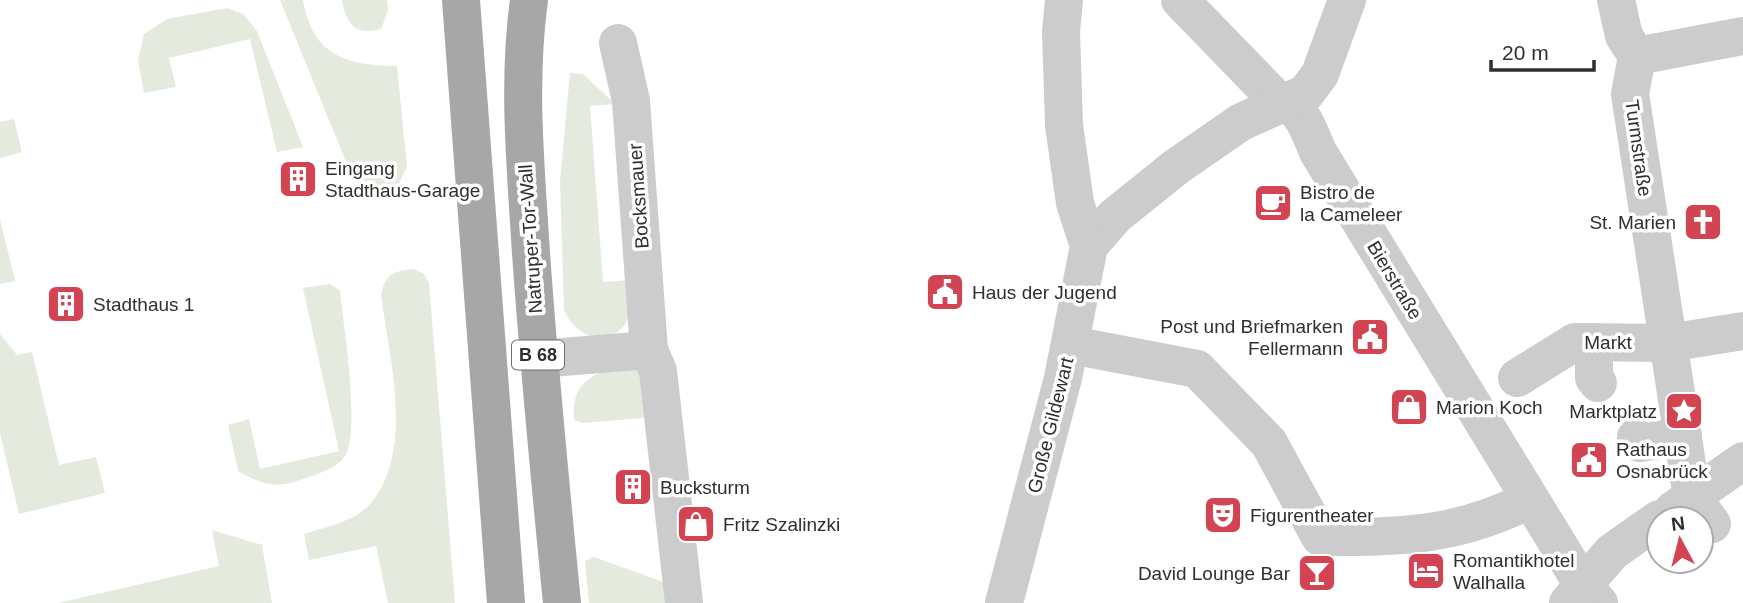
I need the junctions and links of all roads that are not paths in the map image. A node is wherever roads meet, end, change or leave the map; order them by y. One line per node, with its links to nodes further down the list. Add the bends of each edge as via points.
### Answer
1 (461, 0): 28 (main road, B 68)
2 (529, 0): 17 (main road, Natruper-Tor-Wall / B 68, via 522,107)
3 (1065, 0): 11 (street, Große Gildewart, via 1061,32 1064,125 1074,203)
4 (1180, 0): 10 (street, Bierstraße, via 1275,98)
5 (1347, 0): 10 (street, via 1326,91 1306,93)
6 (1616, 0): 9 (street, via 1624,36)
7 (1743, 36): 9 (street)
8 (618, 43): 16 (street, Bocksmauer, via 631,102)
9 (1637, 55): 14 (street, Turmstraße, via 1630,94)
10 (1270, 114): 11 (street, via 1241,122 1176,167 1115,216); 19 (street, Bierstraße, via 1301,114 1318,152)
11 (1089, 246): 15 (street, Große Gildewart)
12 (1743, 331): 14 (street, Markt)
13 (1594, 342): 14 (street, Markt); 18 (street); 19 (street, Markt, via 1575,342)
14 (1668, 343): 20 (street)
15 (1071, 345): 23 (street, via 1197,369 1269,443 1321,537 1408,537 1449,531); 31 (street, Große Gildewart)
16 (649, 350): 17 (street); 30 (street, Bocksmauer, via 658,371)
17 (538, 359): 29 (main road, Natruper-Tor-Wall / B 68)
18 (1598, 383)
19 (1495, 392): 23 (street, Bierstraße)
20 (1683, 436): 21 (street, via 1640,443); 24 (street)
21 (1636, 437)
22 (1743, 461): 25 (street)
23 (1530, 500): 27 (street, Bierstraße)
24 (1701, 505)
25 (1706, 505)
26 (1645, 529): 27 (street, via 1612,552)
27 (1584, 597)
28 (506, 603)
29 (562, 603)
30 (684, 603)
31 (1004, 603)

